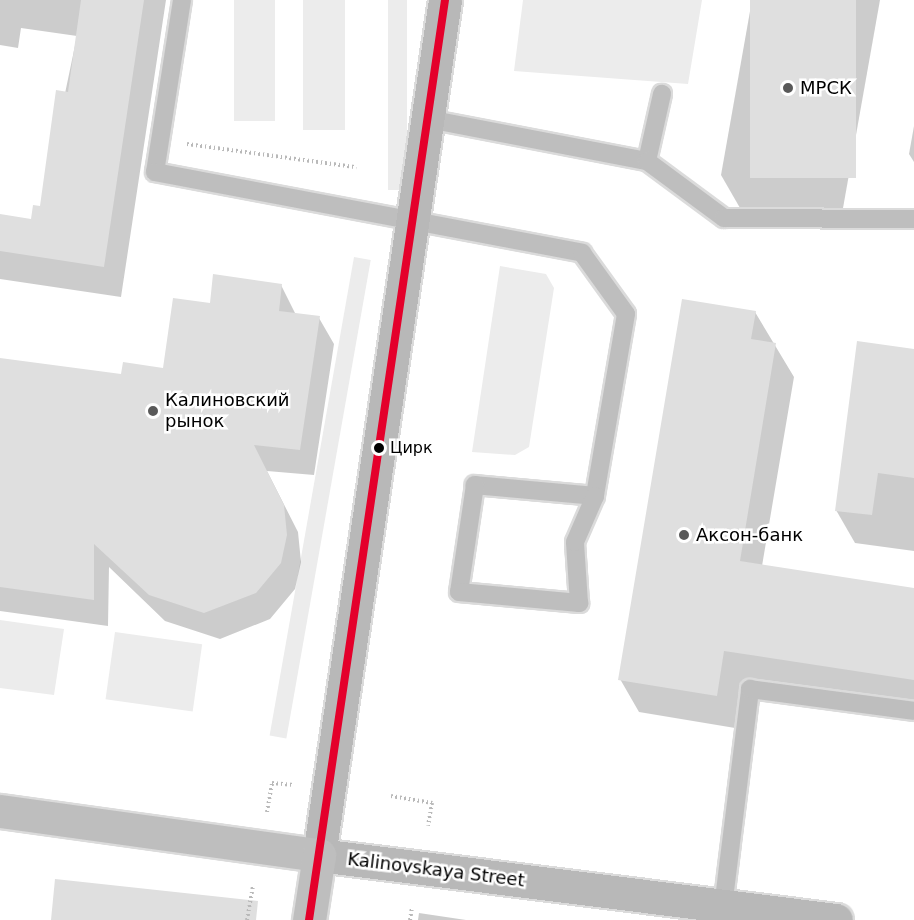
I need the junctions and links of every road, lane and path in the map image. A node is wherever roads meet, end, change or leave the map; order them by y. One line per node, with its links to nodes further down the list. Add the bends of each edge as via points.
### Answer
1 (183, 0): 9 (lane, via 155,172)
2 (445, 0): 4 (main road)
3 (662, 94): 6 (lane)
4 (428, 119): 6 (lane); 9 (main road)
5 (206, 147): 7 (path)
6 (648, 161): 8 (lane, via 724,218)
7 (356, 167)
8 (914, 219)
9 (414, 221): 10 (lane, via 582,253 626,314); 17 (main road)
10 (595, 496): 10 (lane, via 475,485 459,592 579,603 575,542)
11 (914, 711): 20 (lane, via 750,689)
12 (305, 786): 15 (path, via 272,783)
13 (391, 795): 16 (path, via 432,803)
14 (0, 811): 17 (main road, Kalinovskaya Street)
15 (266, 819)
16 (428, 826)
17 (318, 855): 20 (main road, Kalinovskaya Street); 22 (main road)
18 (253, 887): 21 (path)
19 (412, 907): 23 (path)
20 (723, 907): 24 (main road, Kalinovskaya Street)
21 (247, 920)
22 (309, 920)
23 (410, 920)
24 (836, 920)

